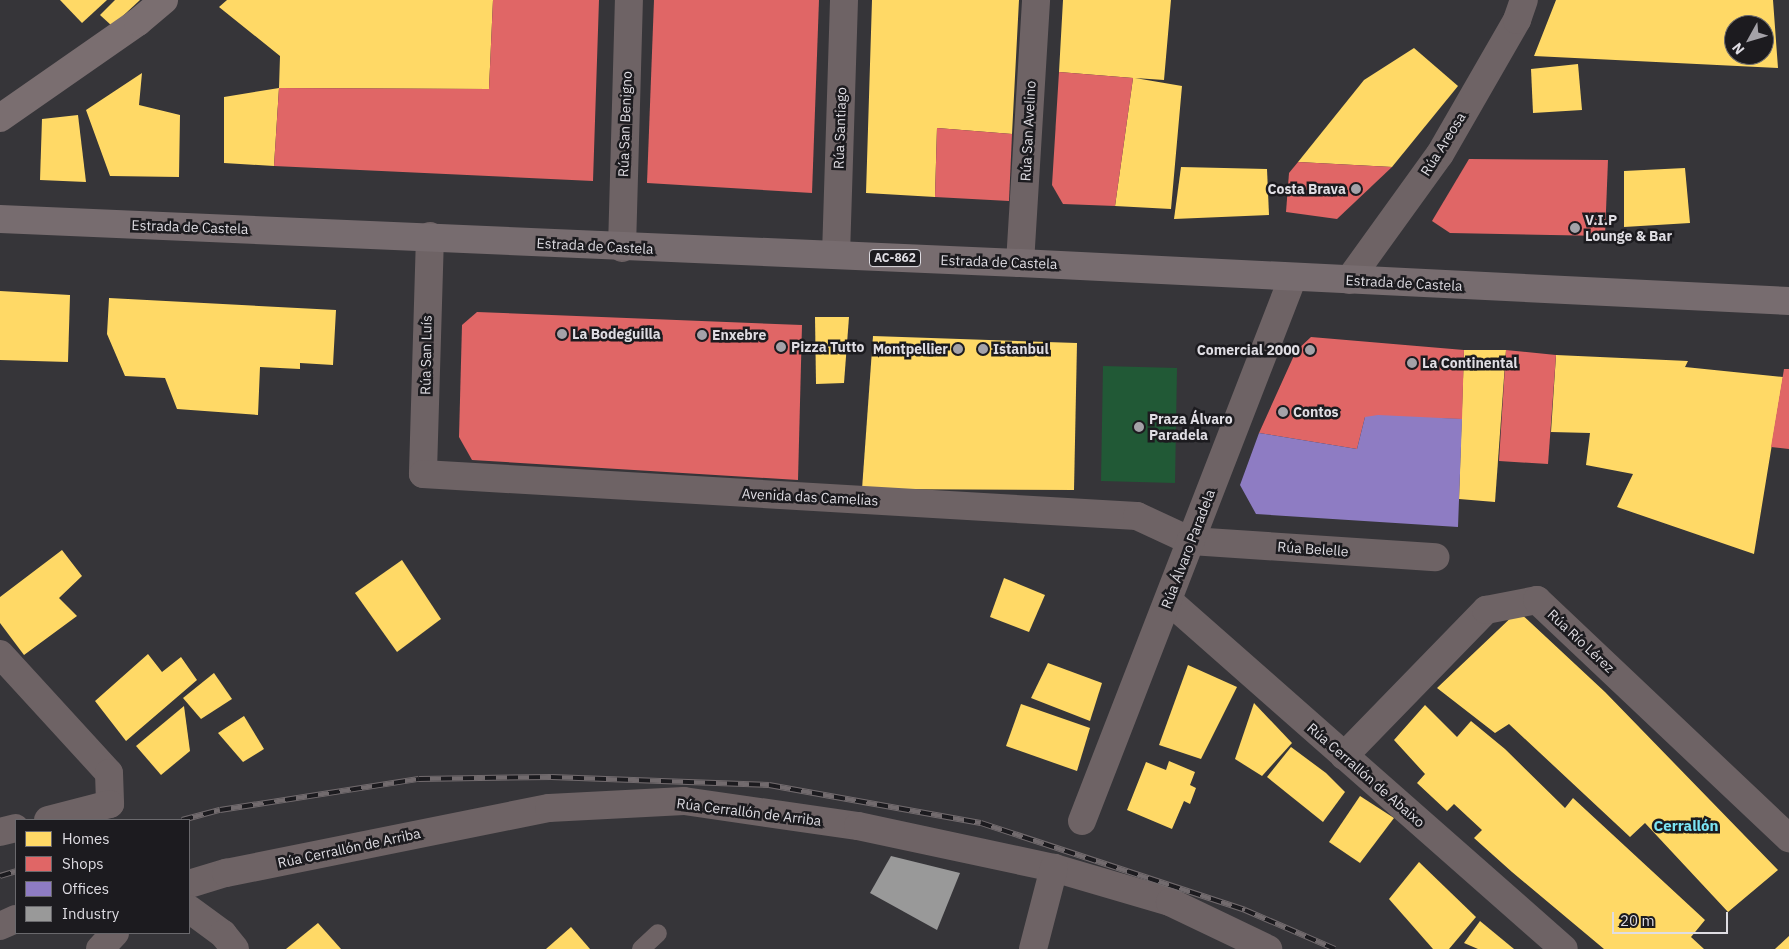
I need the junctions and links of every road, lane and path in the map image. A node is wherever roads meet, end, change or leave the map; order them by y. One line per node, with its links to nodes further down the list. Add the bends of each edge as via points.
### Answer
1 (164, 0): 6 (street, via 138,22)
2 (629, 0): 9 (street, Rúa San Benigno)
3 (844, 0): 10 (street, Rúa Santiago)
4 (1036, 0): 11 (street, Rúa San Avelino)
5 (1524, 0): 13 (street, Rúa Areosa, via 1517,20 1440,154)
6 (0, 118)
7 (0, 219): 8 (main road, Estrada de Castela / AC-862)
8 (430, 236): 9 (main road, Estrada de Castela / AC-862); 15 (street, Rúa San Luís)
9 (622, 248): 10 (main road, Estrada de Castela / AC-862)
10 (836, 255): 11 (main road, Estrada de Castela / AC-862)
11 (1020, 262): 12 (main road, Estrada de Castela / AC-862)
12 (1293, 277): 13 (main road, Estrada de Castela / AC-862); 16 (street, Rúa Álvaro Paradela)
13 (1349, 280): 14 (main road, Estrada de Castela / AC-862)
14 (1789, 301)
15 (423, 474): 16 (street, Avenida das Camelias, via 1137,516)
16 (1191, 541): 17 (street, Rúa Belelle); 18 (street, Rúa Álvaro Paradela)
17 (1435, 557)
18 (1169, 601): 20 (street, Rúa Cerrallón de Abaixo); 22 (street, Rúa Álvaro Paradela)
19 (0, 654): 21 (street, via 109,773 110,804)
20 (1344, 756): 25 (street, Rúa Río Lérez, via 1486,610 1537,600); 38 (street, Rúa Cerrallón de Abaixo)
21 (52, 819)
22 (1082, 821)
23 (15, 828): 24 (street)
24 (0, 832)
25 (1789, 838)
26 (1054, 868): 27 (street, Rúa Cerrallón de Arriba, via 858,826 684,802 549,808 255,867); 36 (street); 37 (street, Rúa Cerrallón de Arriba, via 1170,902)
27 (190, 884)
28 (190, 910): 34 (street, via 223,934)
29 (15, 919): 30 (street)
30 (0, 926)
31 (658, 933): 35 (lane)
32 (114, 934): 33 (street)
33 (100, 949)
34 (235, 949)
35 (641, 949)
36 (1033, 949)
37 (1268, 949)
38 (1564, 949)

